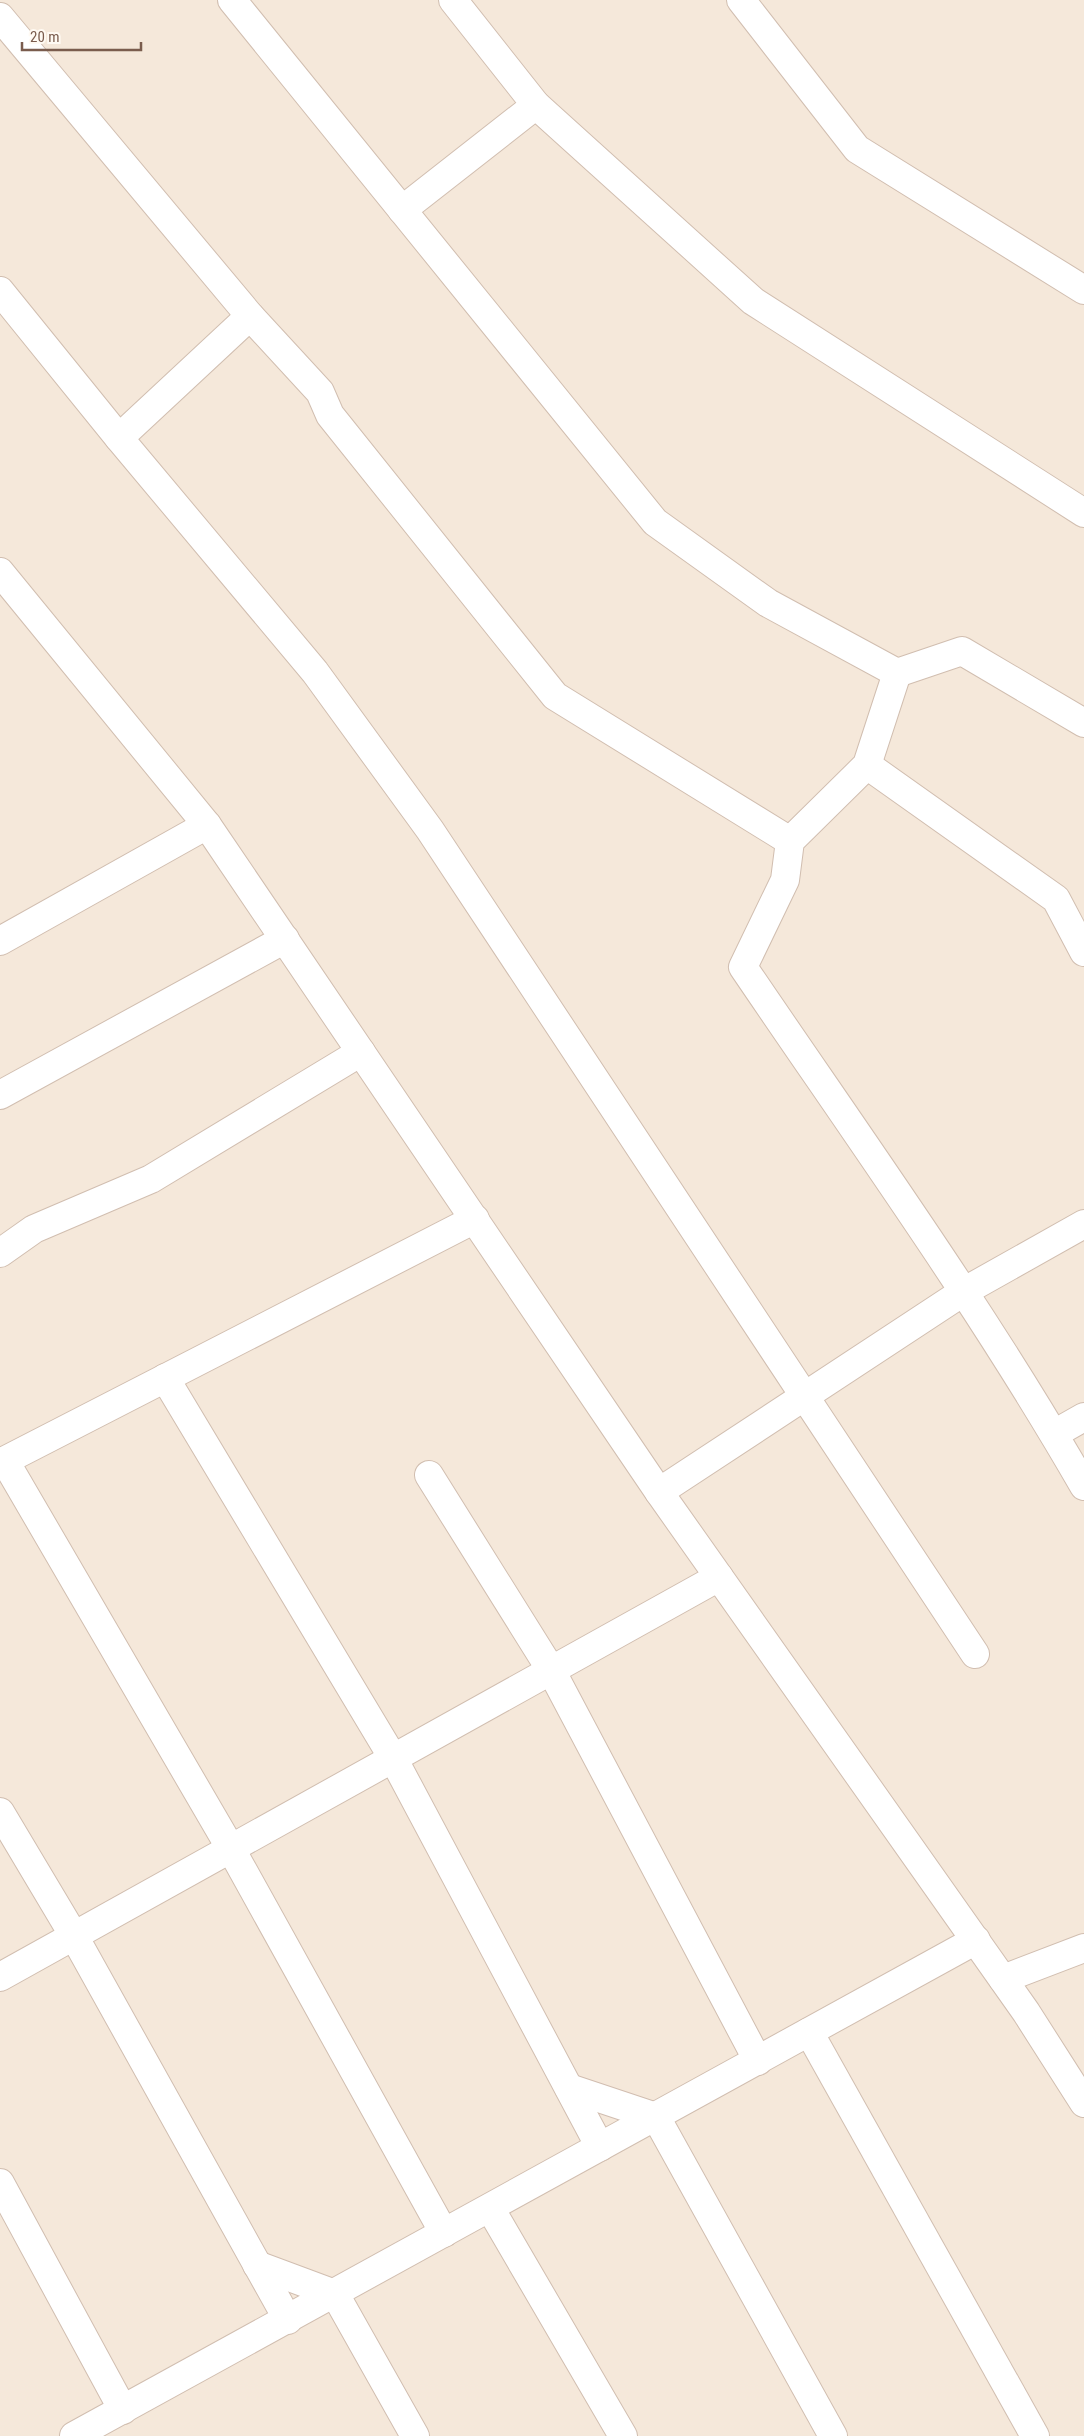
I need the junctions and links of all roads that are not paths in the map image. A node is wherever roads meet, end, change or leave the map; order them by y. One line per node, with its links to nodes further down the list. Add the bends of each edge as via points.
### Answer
1 (232, 0): 6 (street)
2 (453, 0): 5 (street)
3 (741, 0): 7 (street, via 857,149)
4 (0, 17): 9 (street)
5 (536, 105): 6 (street); 11 (street, via 753,301)
6 (402, 210): 13 (street, via 655,522 768,603)
7 (1084, 290)
8 (0, 291): 10 (street)
9 (250, 316): 10 (street); 17 (street, via 320,392 330,415 555,696)
10 (119, 438): 28 (street, via 315,672 430,830)
11 (1084, 513)
12 (0, 572): 16 (street)
13 (897, 673): 14 (street, via 962,651); 15 (street)
14 (1084, 722)
15 (867, 765): 17 (street); 20 (street, via 1056,899)
16 (207, 825): 18 (street); 19 (street)
17 (790, 841): 26 (street, via 785,880 743,967)
18 (285, 939): 21 (street); 22 (street)
19 (0, 941)
20 (1084, 952)
21 (361, 1052): 23 (street); 25 (street, via 151,1179 34,1229)
22 (0, 1095)
23 (475, 1219): 27 (street); 34 (street)
24 (1084, 1224): 26 (street)
25 (0, 1253)
26 (963, 1292): 28 (street); 30 (street)
27 (165, 1378): 31 (street); 38 (street)
28 (804, 1396): 34 (street); 36 (street)
29 (1084, 1418): 30 (street)
30 (1054, 1434): 33 (street)
31 (2, 1462): 40 (street)
32 (429, 1475): 37 (street)
33 (1084, 1486)
34 (659, 1492): 35 (street)
35 (719, 1577): 37 (street); 42 (street)
36 (975, 1654)
37 (551, 1670): 38 (street); 47 (street)
38 (393, 1758): 40 (street); 48 (street)
39 (0, 1812): 41 (street)
40 (231, 1849): 41 (street); 54 (street)
41 (74, 1936): 44 (street); 55 (street)
42 (976, 1940): 45 (street); 46 (street)
43 (1084, 1948): 45 (street)
44 (0, 1977)
45 (1003, 1979): 49 (street)
46 (809, 2032): 47 (street); 63 (street)
47 (758, 2061): 50 (street)
48 (569, 2088): 50 (street); 51 (street)
49 (1084, 2103)
50 (656, 2117): 51 (street); 62 (street)
51 (600, 2147): 53 (street)
52 (0, 2183): 58 (street)
53 (490, 2208): 54 (street); 61 (street)
54 (444, 2233): 56 (street)
55 (258, 2264): 56 (street); 57 (street)
56 (335, 2294): 57 (street); 60 (street)
57 (288, 2320): 58 (street)
58 (124, 2410): 59 (street)
59 (74, 2436)
60 (416, 2436)
61 (623, 2436)
62 (833, 2436)
63 (1035, 2436)

